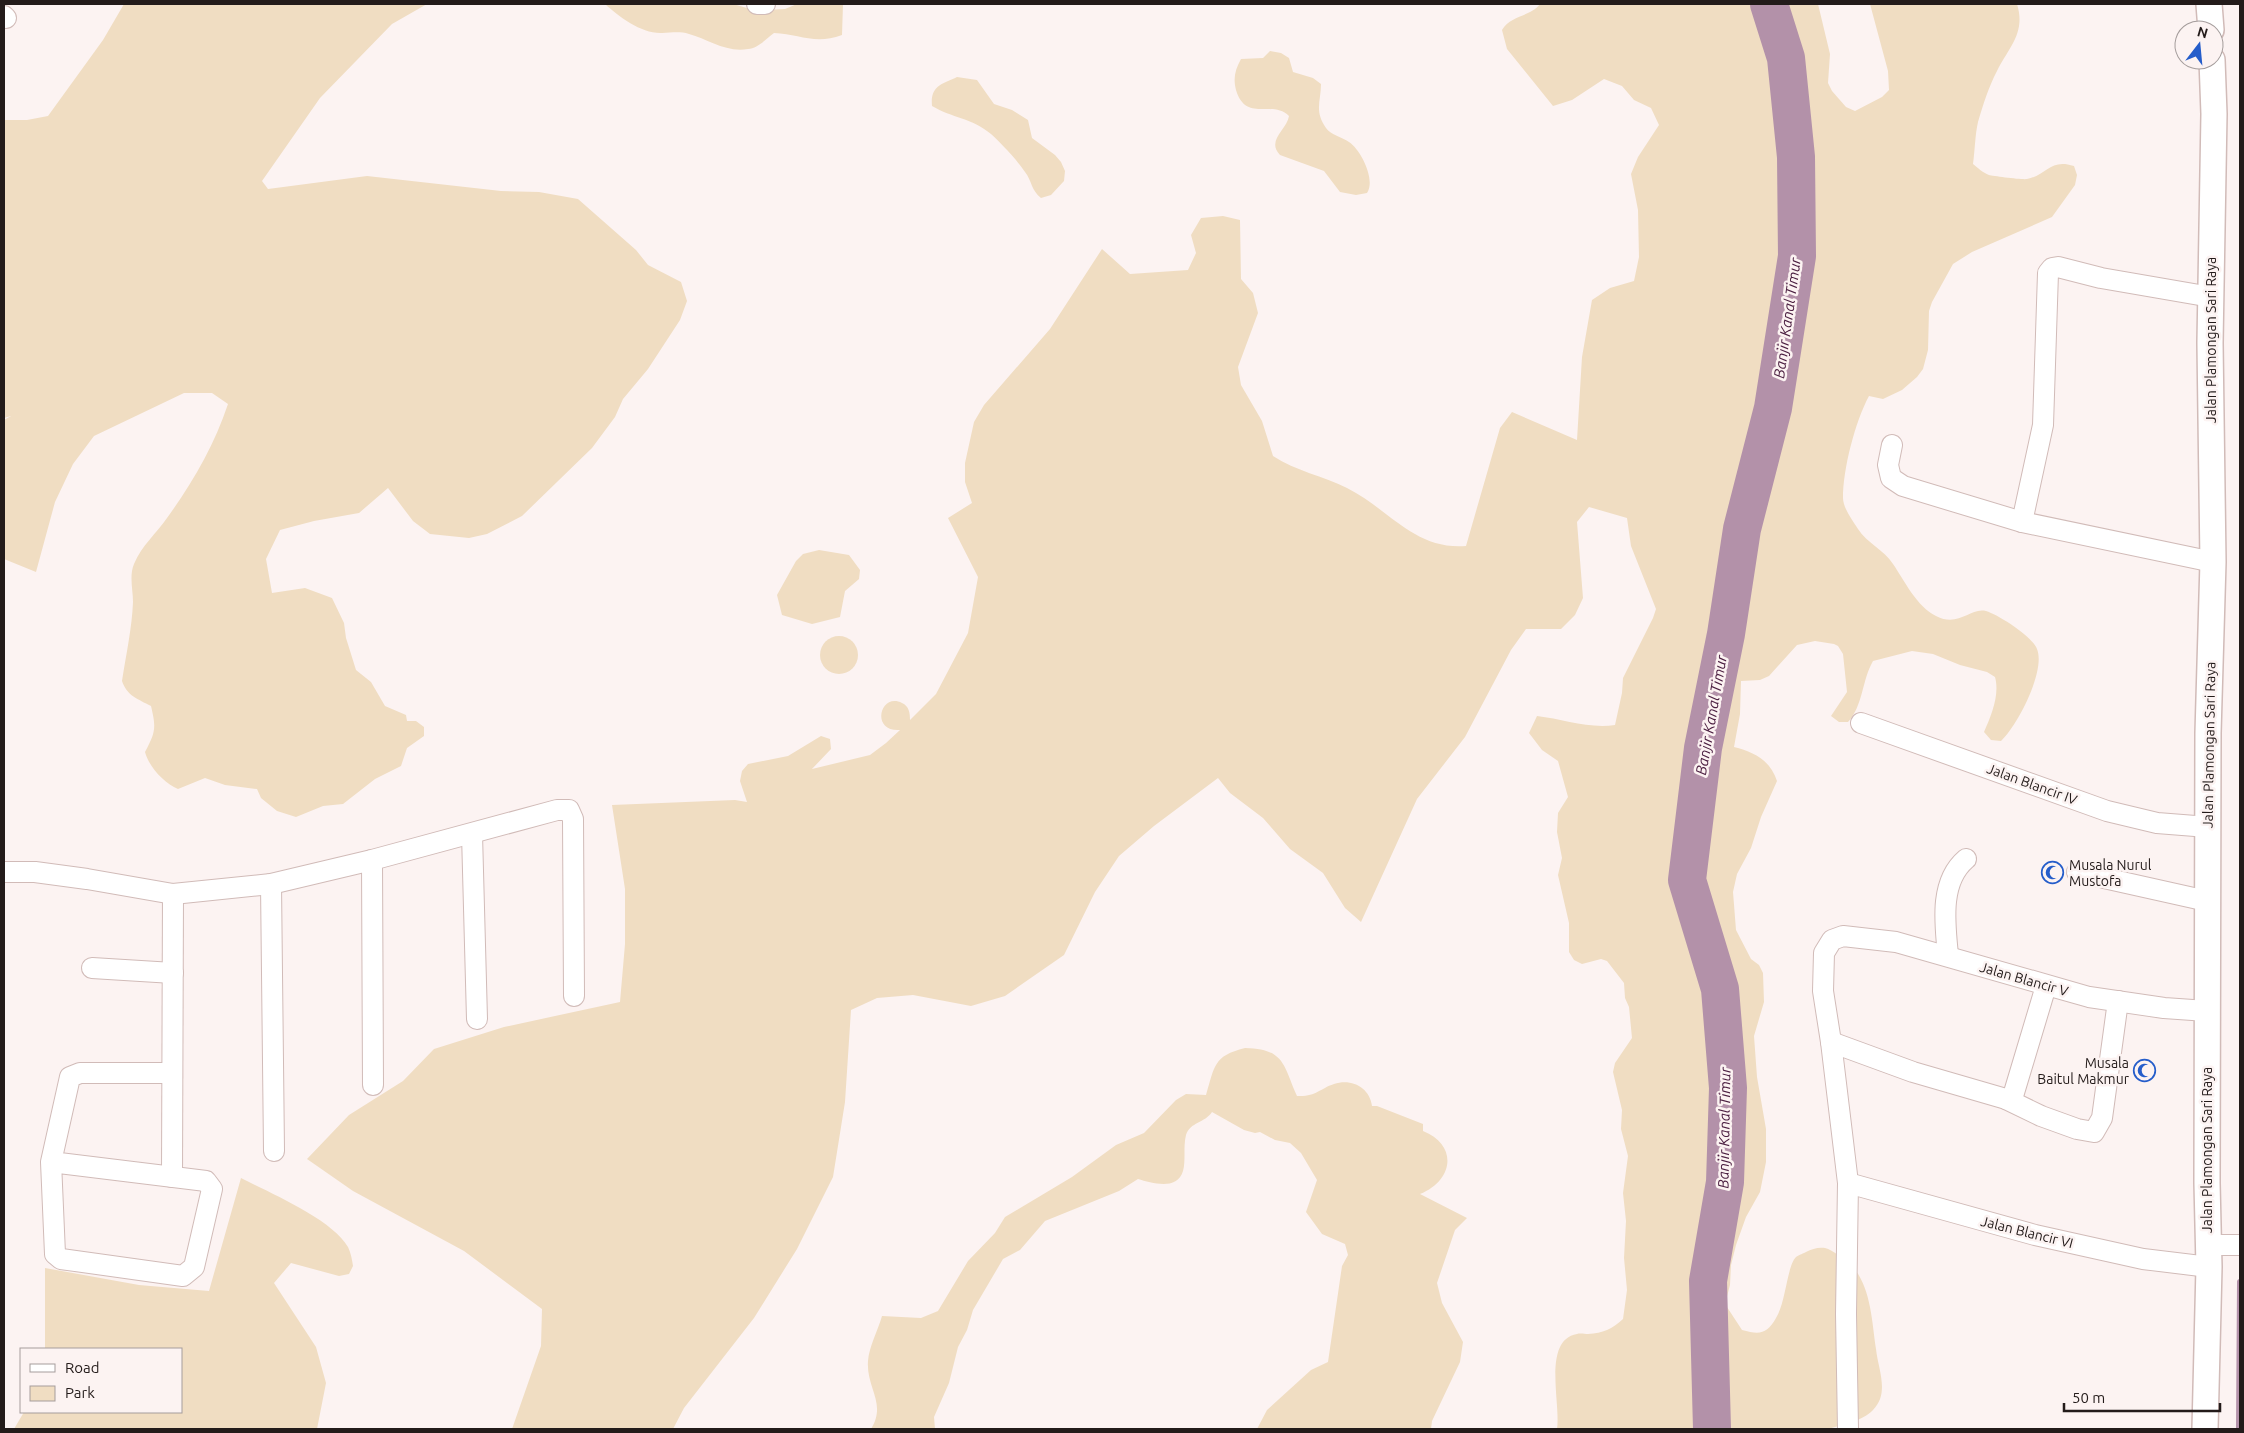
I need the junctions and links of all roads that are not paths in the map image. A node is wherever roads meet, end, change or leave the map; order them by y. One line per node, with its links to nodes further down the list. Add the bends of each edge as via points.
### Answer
1 (758, 4): 2 (street)
2 (765, 4)
3 (2210, 4): 4 (street)
4 (2211, 20)
5 (2212, 70): 6 (street, Jalan Plamongan Sari Raya)
6 (2211, 297): 8 (street, via 2052,268 2048,274 2046,305 2044,425); 9 (street, Jalan Plamongan Sari Raya)
7 (1892, 446): 8 (street, via 1888,465 1891,478 1903,486)
8 (2022, 522): 9 (street)
9 (2213, 562): 11 (street, Jalan Plamongan Sari Raya)
10 (1861, 723): 11 (street, Jalan Blancir IV, via 2107,811 2157,823)
11 (2208, 827): 19 (street, Jalan Plamongan Sari Raya)
12 (472, 834): 14 (street); 24 (street, via 564,809 572,814); 27 (street)
13 (1966, 859): 20 (street, via 1955,872 1947,892 1944,917)
14 (372, 860): 17 (street); 30 (street)
15 (4, 872): 18 (street, via 35,872)
16 (2077, 872): 19 (street)
17 (270, 884): 18 (street); 32 (street)
18 (173, 894): 22 (street)
19 (2207, 901): 26 (street, Jalan Plamongan Sari Raya)
20 (1948, 955): 23 (street, Jalan Blancir V); 28 (street, Jalan Blancir V, via 1896,942 1843,936 1832,940 1824,953 1823,965 1823,991)
21 (92, 968): 22 (street)
22 (173, 973): 29 (street)
23 (2046, 986): 25 (street, Jalan Blancir V); 31 (street, via 2013,1096)
24 (574, 996)
25 (2118, 1001): 26 (street, Jalan Blancir V); 31 (street, via 2102,1118 2094,1132 2041,1116)
26 (2207, 1011): 36 (street, Jalan Plamongan Sari Raya)
27 (477, 1019)
28 (1832, 1042): 31 (street, via 1913,1072); 35 (street)
29 (172, 1073): 33 (street, via 80,1073 70,1077); 34 (street)
30 (373, 1085)
31 (2006, 1099)
32 (274, 1151)
33 (51, 1162): 34 (street); 34 (street, via 57,1257 183,1276 194,1267 212,1189 206,1181)
34 (172, 1177)
35 (1848, 1183): 36 (street, Jalan Blancir VI, via 2035,1235 2143,1259); 37 (street)
36 (2219, 1250): 38 (street, Jalan Plamongan Sari Raya)
37 (1848, 1429)
38 (2205, 1429)

